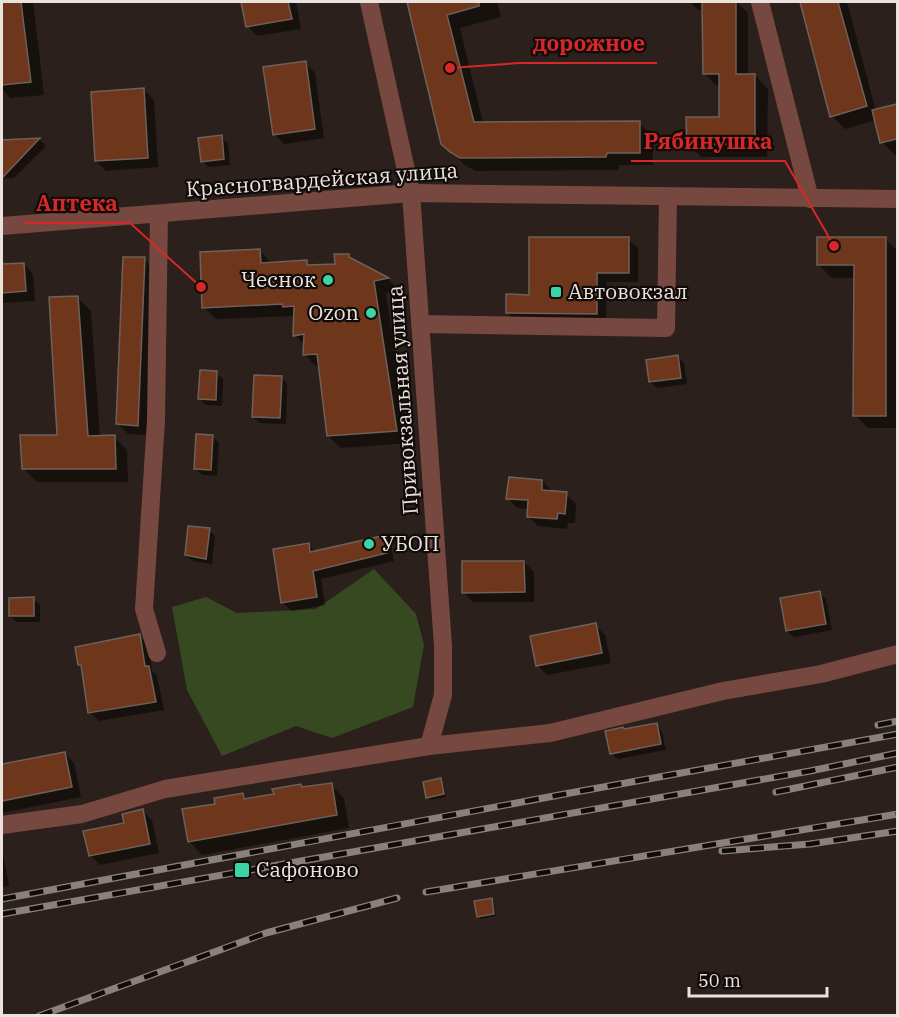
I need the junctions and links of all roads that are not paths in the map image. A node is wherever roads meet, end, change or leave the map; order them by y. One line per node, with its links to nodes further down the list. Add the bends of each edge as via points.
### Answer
1 (369, 2): 3 (street, Привокзальная улица)
2 (760, 2): 5 (street)
3 (411, 193): 4 (street, Красногвардейская улица); 7 (street, Красногвардейская улица); 9 (street, Привокзальная улица)
4 (668, 196): 5 (street, Красногвардейская улица); 9 (street, via 666,328)
5 (810, 199): 6 (street, Красногвардейская улица)
6 (897, 199)
7 (159, 213): 8 (street, Красногвардейская улица); 10 (street, via 156,420 144,609)
8 (2, 226)
9 (420, 324): 12 (street, Привокзальная улица, via 443,646 443,695)
10 (157, 653)
11 (897, 654): 12 (street, via 550,732)
12 (429, 746): 13 (street, via 165,789 81,814)
13 (2, 825)

